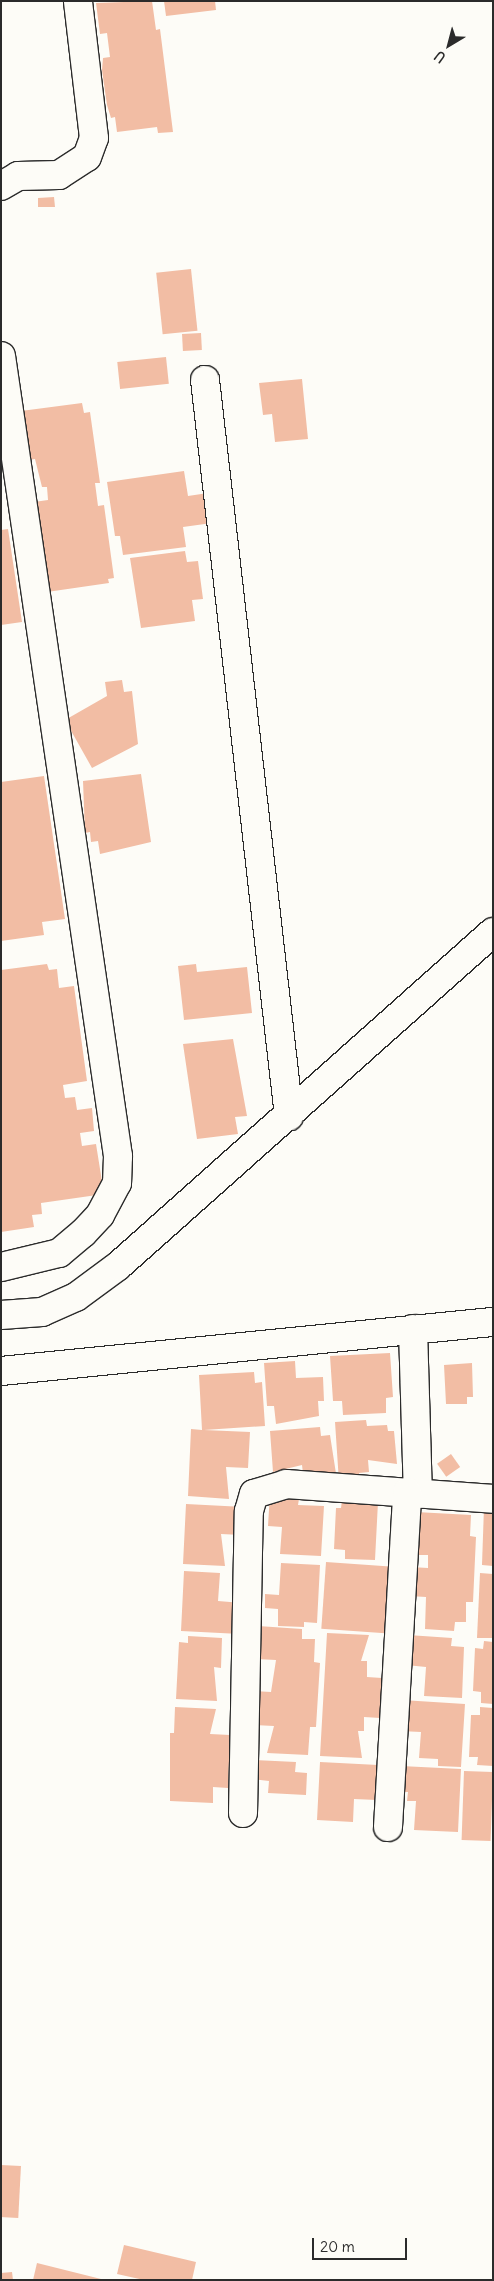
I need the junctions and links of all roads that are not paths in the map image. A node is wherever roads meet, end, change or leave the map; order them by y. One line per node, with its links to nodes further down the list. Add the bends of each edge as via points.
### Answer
1 (78, 1): 2 (street, via 94,138 87,157 59,175 18,176)
2 (1, 186)
3 (1, 356): 7 (street, via 118,1156 117,1183 100,1215 83,1234 59,1252)
4 (205, 380): 6 (street)
5 (493, 932): 6 (street)
6 (289, 1116): 8 (street, via 76,1297 42,1312)
7 (1, 1267)
8 (1, 1315)
9 (493, 1322): 10 (street)
10 (413, 1329): 11 (street); 12 (street)
11 (1, 1371)
12 (413, 1494): 13 (street); 14 (street, via 286,1484 254,1494 249,1511); 15 (street)
13 (493, 1499)
14 (243, 1813)
15 (388, 1826)

